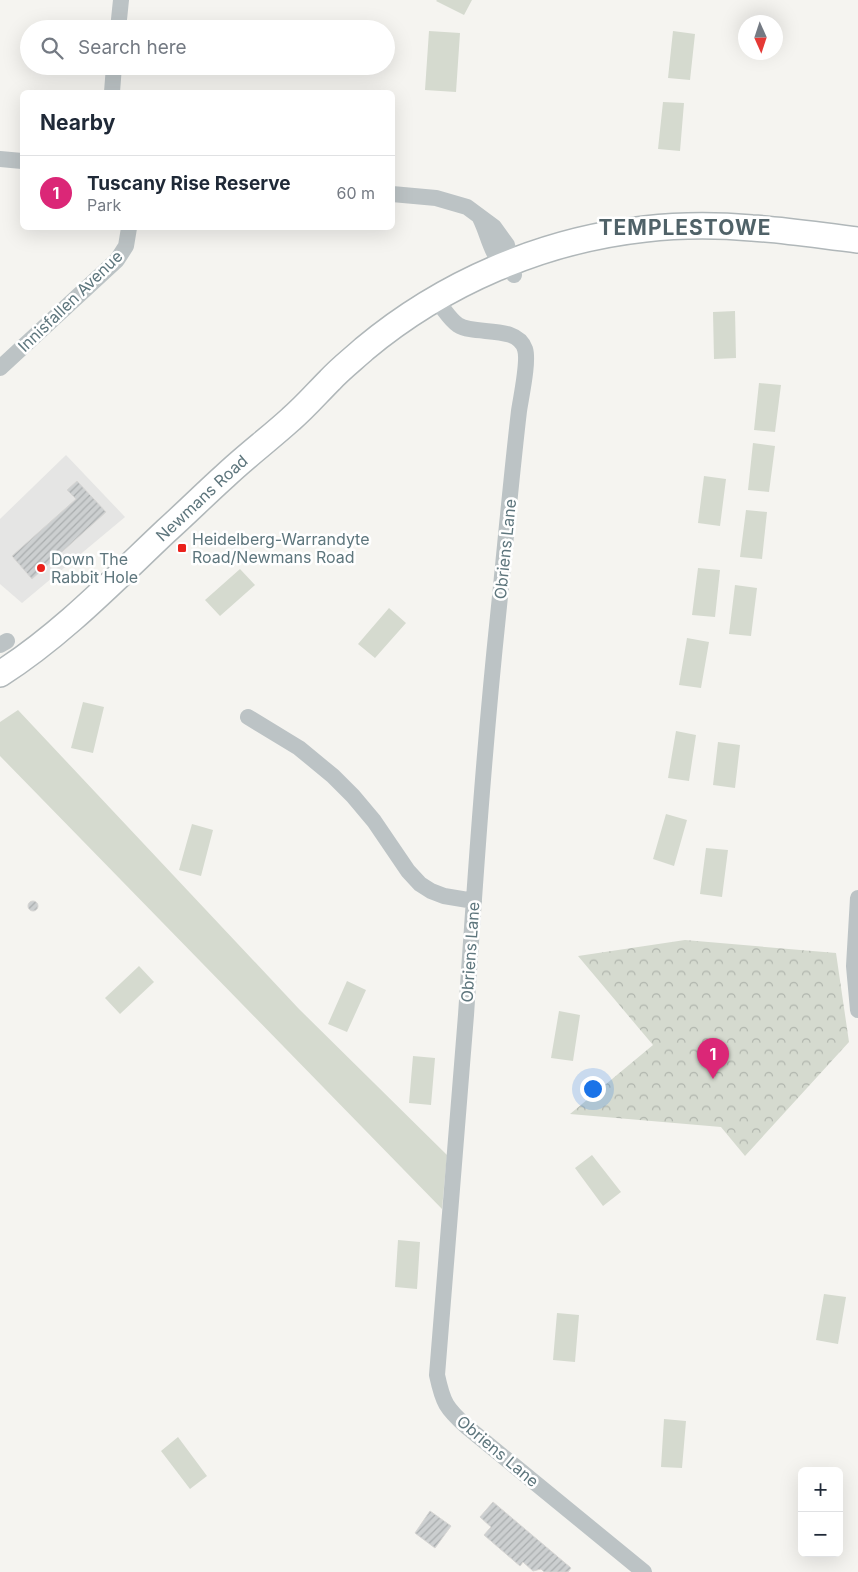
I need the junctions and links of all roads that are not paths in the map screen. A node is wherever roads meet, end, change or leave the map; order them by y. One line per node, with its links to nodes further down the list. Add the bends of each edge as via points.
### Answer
1 (121, 0): 2 (street)
2 (119, 20)
3 (113, 75): 4 (street)
4 (112, 90)
5 (0, 159): 6 (street)
6 (20, 161)
7 (395, 194): 10 (street, via 436,198 467,207 494,227 507,245)
8 (129, 230): 12 (street, Innisfallen Avenue, via 126,246 118,260)
9 (858, 240): 10 (main road, Newmans Road, via 752,228 698,226 647,229 555,247)
10 (509, 266): 11 (main road, Newmans Road, via 466,282)
11 (440, 304): 13 (main road, Newmans Road, via 397,324 366,348); 18 (street, Obriens Lane, via 460,326 508,334 519,340 525,348 526,358 491,679)
12 (0, 368)
13 (289, 421): 14 (main road, Newmans Road, via 45,642); 15 (main road, Newmans Road, via 153,562)
14 (0, 674)
15 (0, 688)
16 (248, 717): 18 (street, via 299,748 333,776 374,821 420,884 444,896)
17 (858, 898): 19 (street, via 854,966)
18 (474, 900): 20 (street, Obriens Lane, via 437,1374 442,1397 451,1412 467,1427)
19 (858, 1010)
20 (644, 1572)

